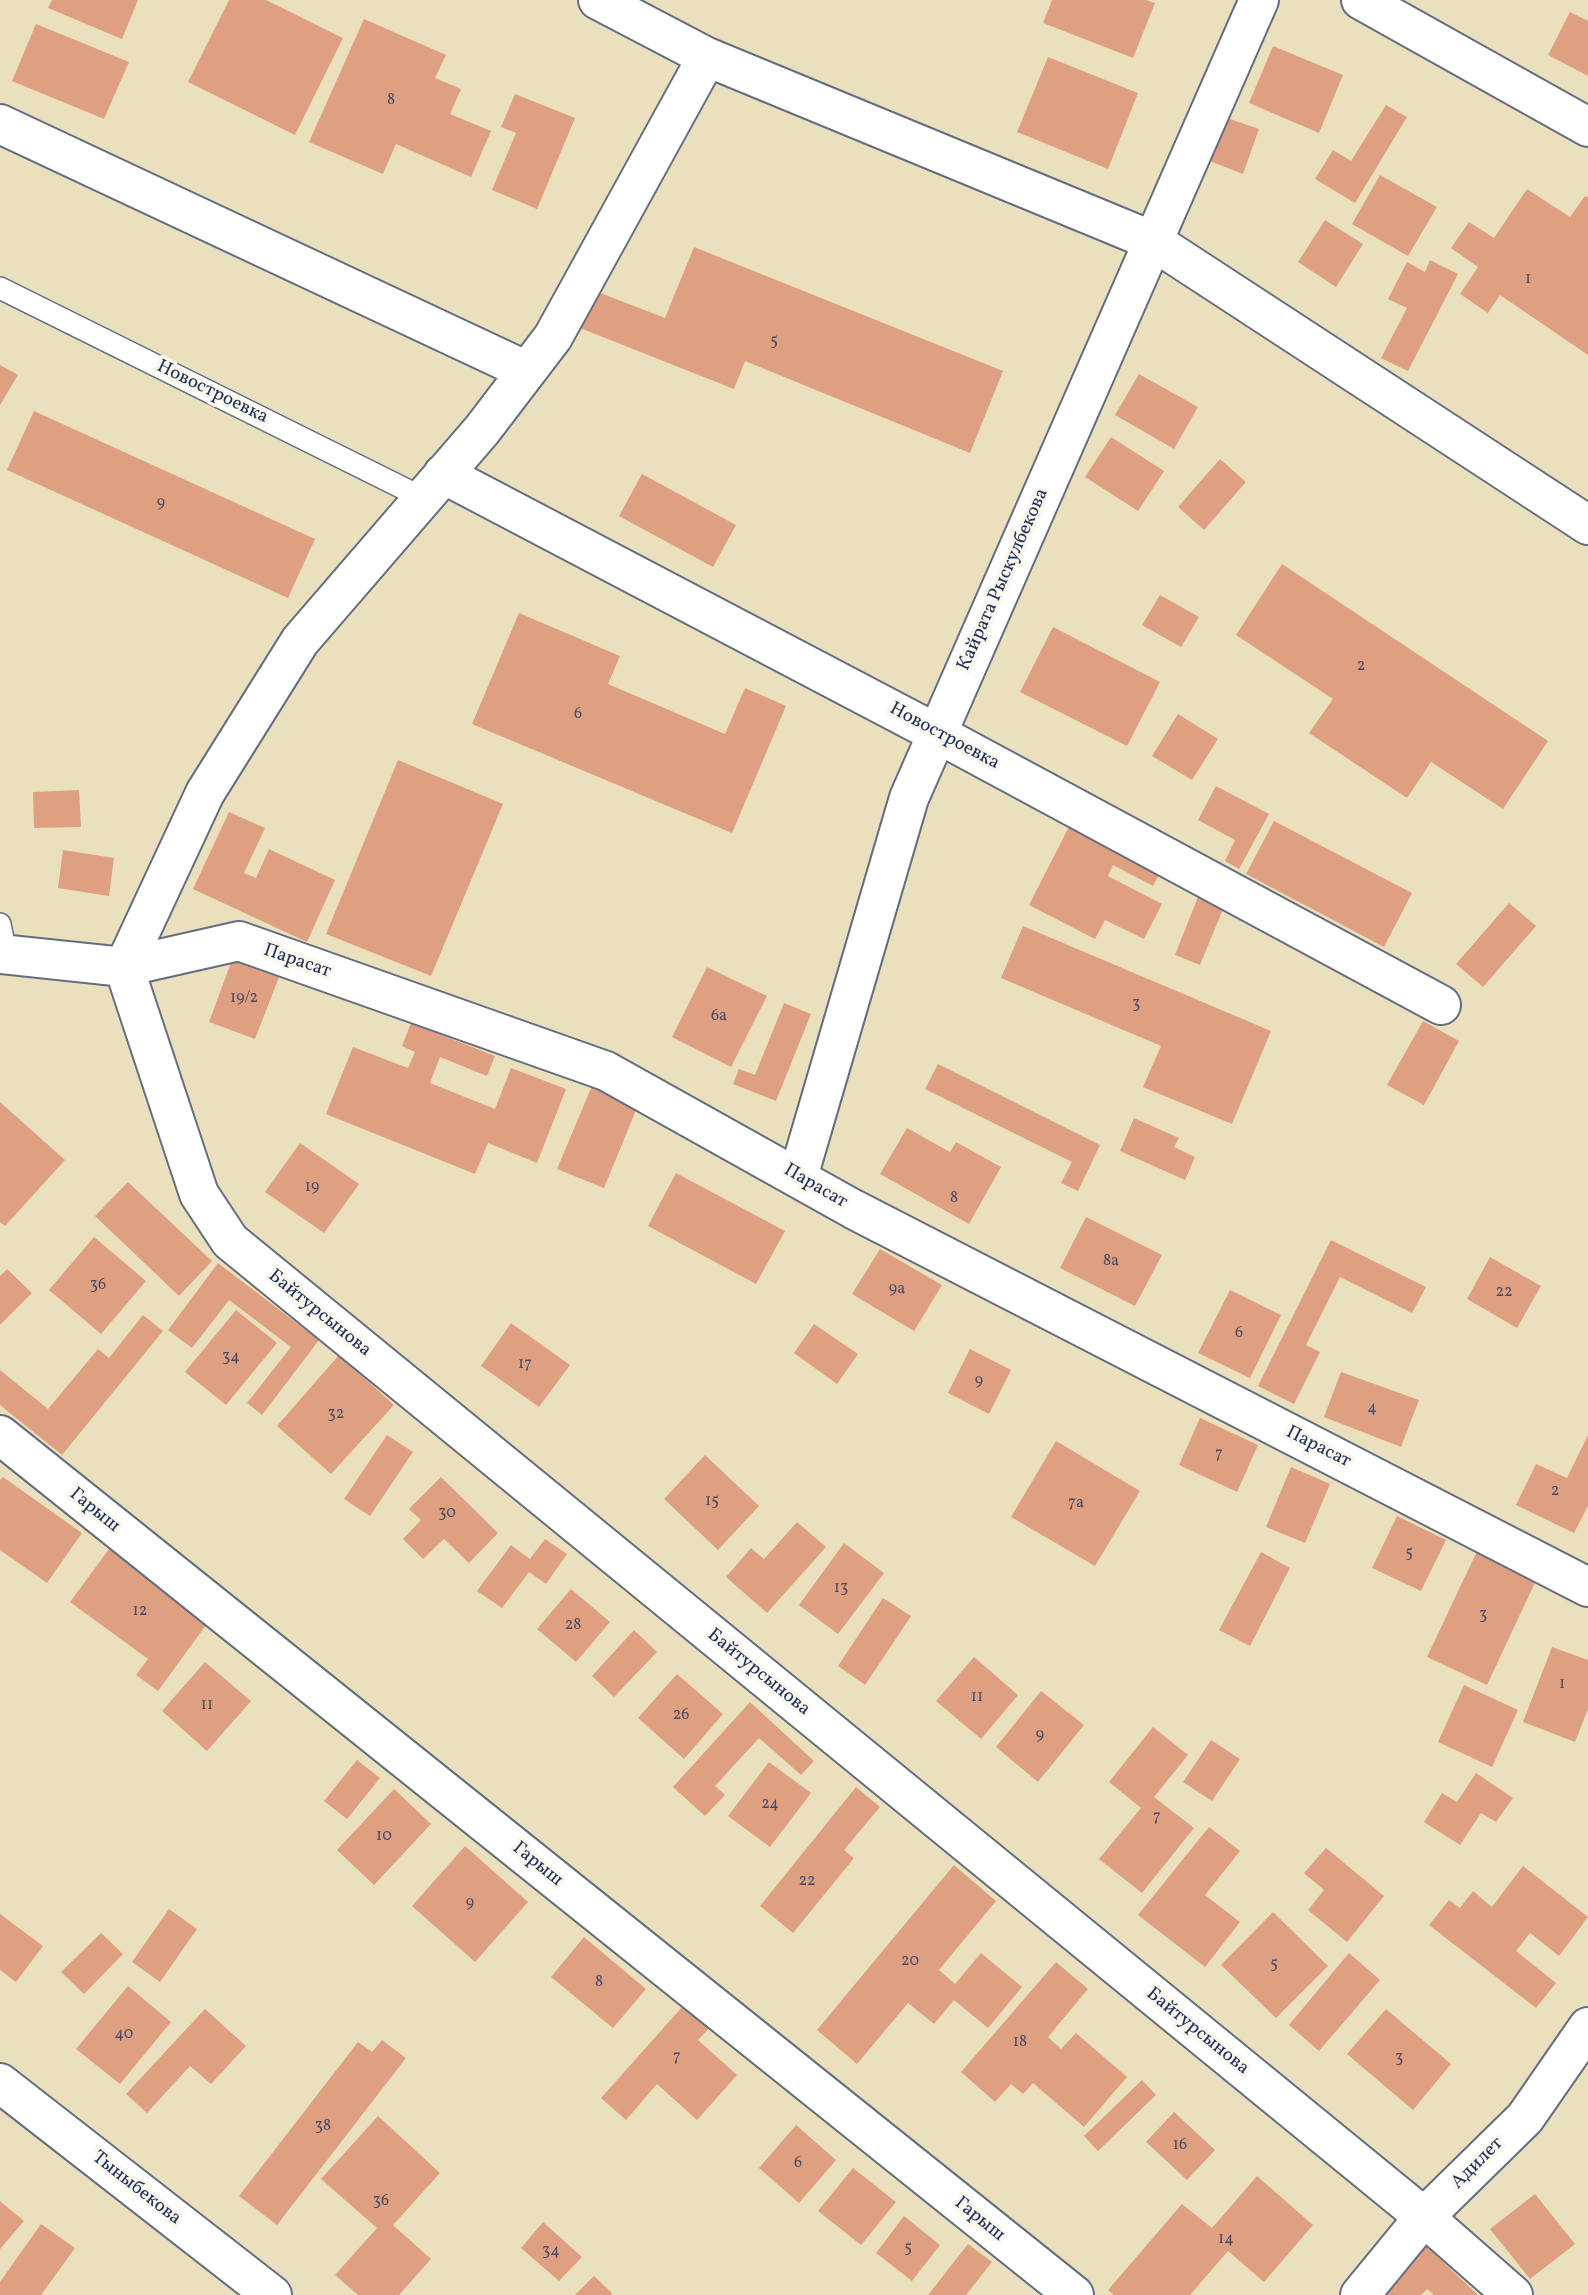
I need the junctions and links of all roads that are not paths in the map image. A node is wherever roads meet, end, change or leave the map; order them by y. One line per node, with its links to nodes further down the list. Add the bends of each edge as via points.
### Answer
1 (598, 0): 4 (street)
2 (1259, 0): 7 (street, Кайрата Рыскулбекова)
3 (1361, 0): 6 (street)
4 (707, 57): 7 (street); 9 (street, via 553,337)
5 (0, 124): 9 (street)
6 (1588, 127)
7 (1153, 242): 11 (street); 12 (street, Кайрата Рыскулбекова)
8 (0, 288): 10 (lane, Новостроевка)
9 (527, 371): 10 (street)
10 (433, 486): 12 (street, Новостроевка); 14 (street, via 300,641 205,793)
11 (1588, 525)
12 (936, 733): 15 (street, Новостроевка); 16 (street, Кайрата Рыскулбекова, via 909,798)
13 (2, 944): 14 (street, Парасат)
14 (124, 967): 16 (street, Парасат, via 239,941 606,1071); 21 (street, Байтурсынова, via 199,1194 229,1241)
15 (1441, 1005)
16 (798, 1177): 18 (street, Парасат)
17 (0, 1436): 23 (street, Гарыш)
18 (1588, 1587)
19 (1588, 2027): 21 (street, Адилет, via 1525,2118)
20 (0, 2083): 22 (street, Тыныбекова)
21 (1424, 2217): 24 (street, Адилет); 25 (street, Байтурсынова)
22 (272, 2295)
23 (1074, 2295)
24 (1360, 2295)
25 (1513, 2295)

